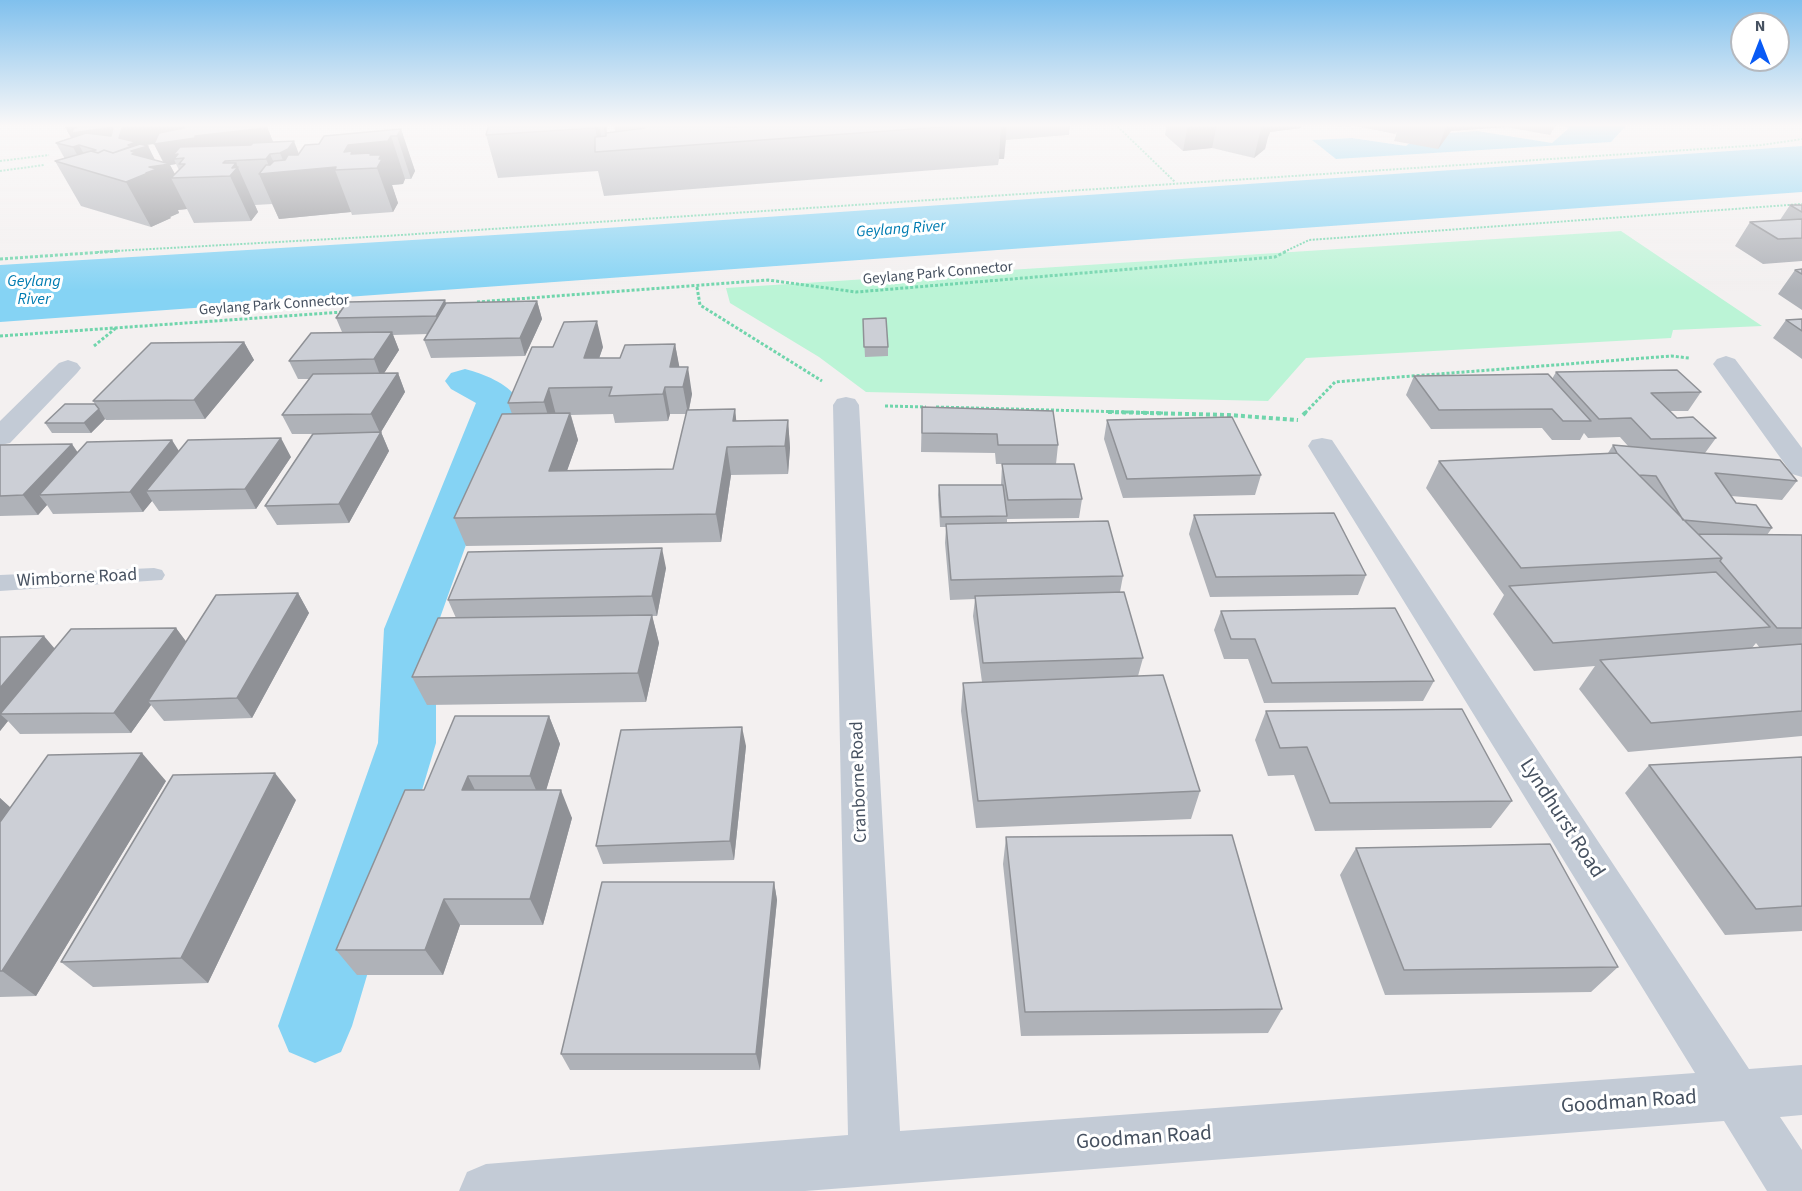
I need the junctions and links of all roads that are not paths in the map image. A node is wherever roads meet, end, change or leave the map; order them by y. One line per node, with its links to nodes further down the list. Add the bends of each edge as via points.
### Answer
1 (1726, 364): 6 (street)
2 (68, 368): 4 (street)
3 (846, 405): 11 (street, Cranborne Road)
4 (0, 437)
5 (1322, 446): 10 (street, Lyndhurst Road)
6 (1798, 457)
7 (154, 575): 8 (lane, Wimborne Road)
8 (0, 583)
9 (1802, 1090): 10 (street, Goodman Road)
10 (1737, 1094): 11 (street, Goodman Road); 13 (street, Lyndhurst Road)
11 (874, 1159): 12 (street, Goodman Road)
12 (486, 1191)
13 (1798, 1191)

